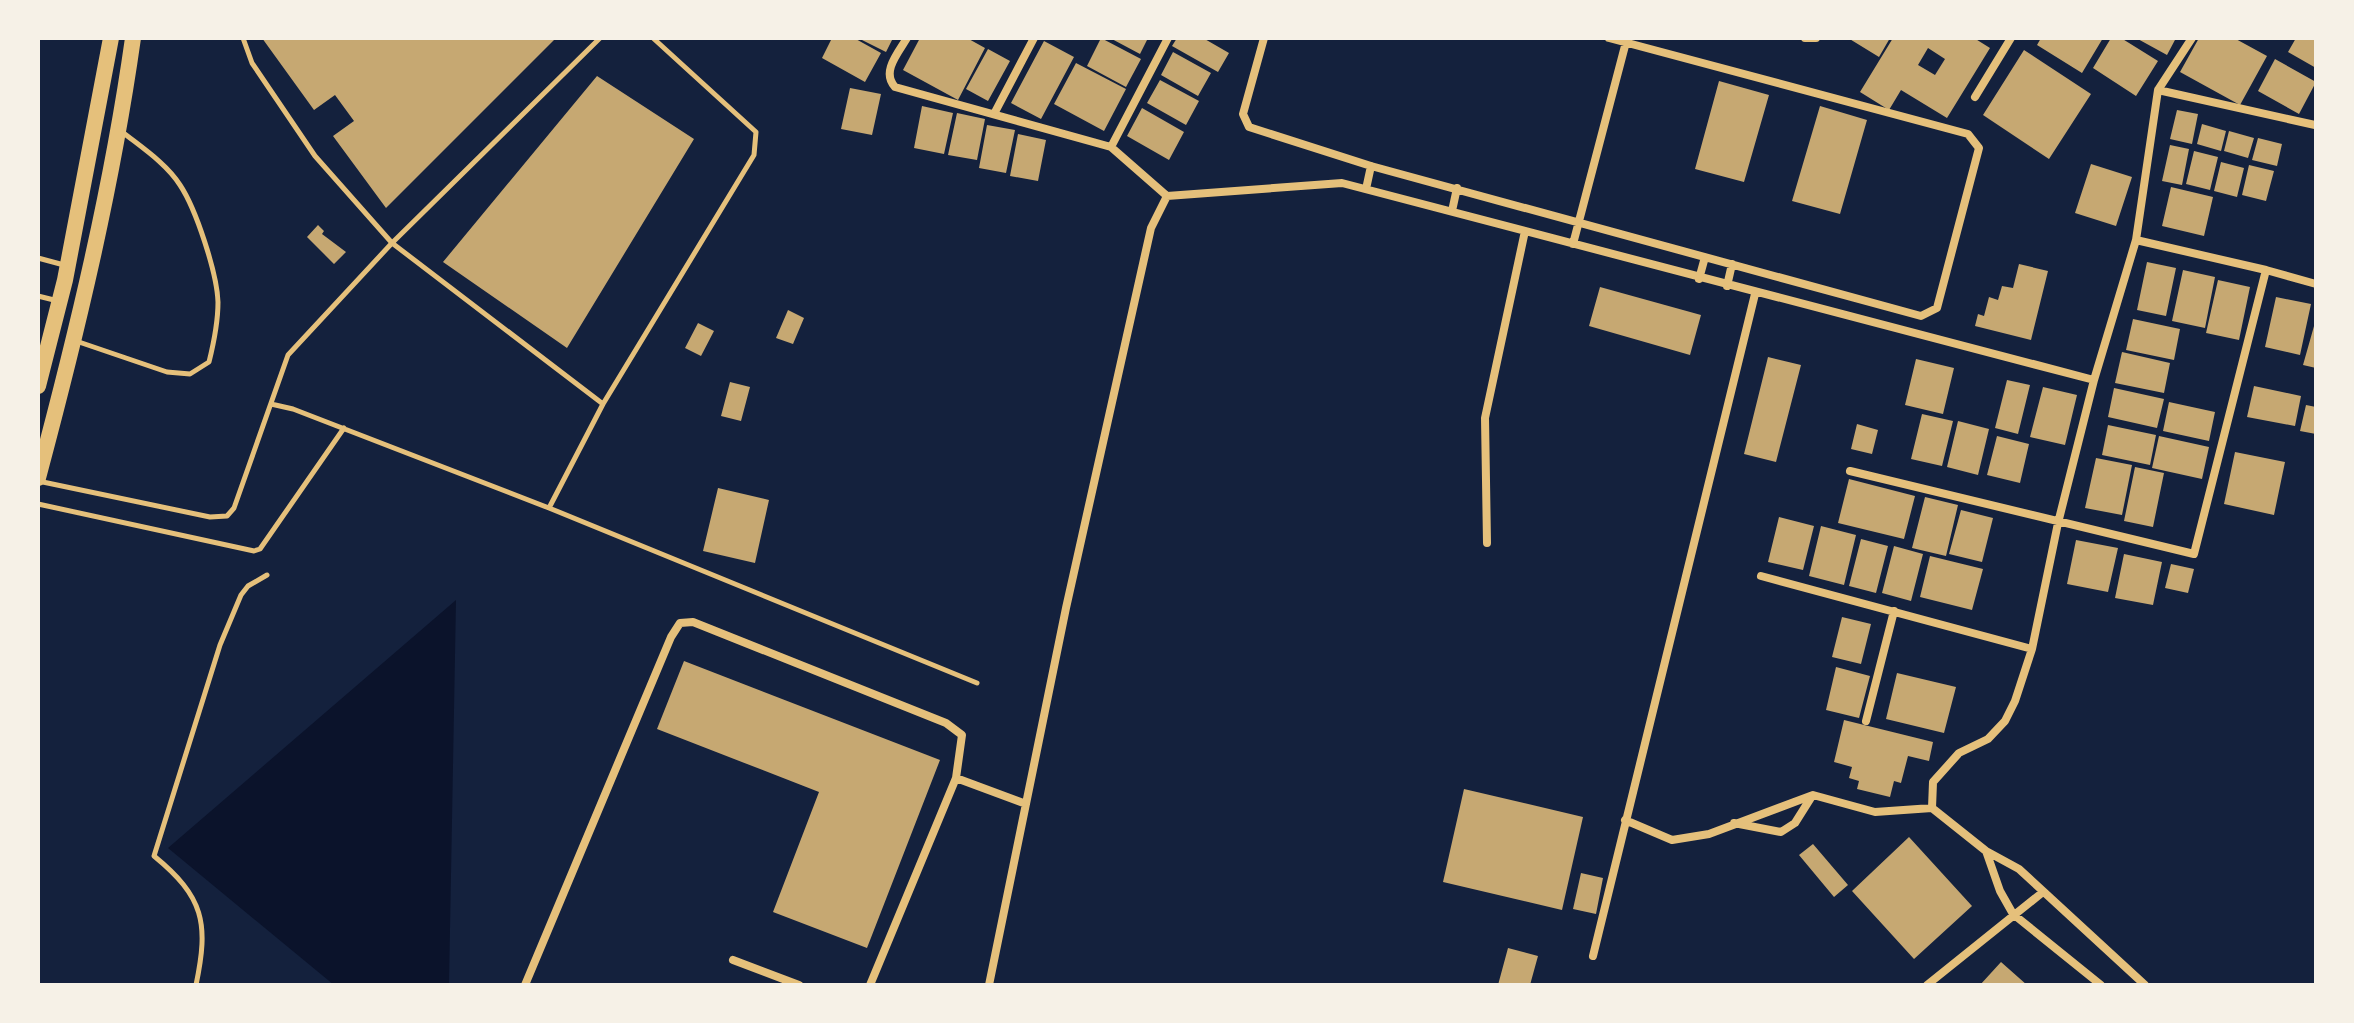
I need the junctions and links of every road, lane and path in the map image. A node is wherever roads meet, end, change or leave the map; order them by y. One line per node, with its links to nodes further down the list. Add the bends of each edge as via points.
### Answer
1 (111, 38): 35 (highway)
2 (133, 38): 20 (highway)
3 (243, 38): 30 (lane, via 252,63 315,156)
4 (600, 38): 30 (lane)
5 (653, 38): 47 (lane, via 756,132 758,142)
6 (907, 38): 18 (street, via 889,70 895,87)
7 (1034, 38): 18 (street)
8 (1168, 38): 21 (street)
9 (1264, 38): 22 (street, via 1243,114 1249,127)
10 (1609, 38): 15 (street)
11 (1805, 38): 12 (street)
12 (1816, 38)
13 (2011, 38): 17 (street)
14 (2192, 38): 16 (street)
15 (1626, 42): 27 (street); 34 (street, via 1968,134 1979,148 1937,308 1930,314 1921,316)
16 (2158, 90): 19 (street); 29 (street)
17 (1975, 97)
18 (994, 114): 21 (street)
19 (2316, 125)
20 (120, 131): 43 (highway); 43 (lane, via 180,183 191,205 218,299 216,336 209,362 190,374 167,372)
21 (1111, 147): 25 (street)
22 (1371, 166): 23 (street); 24 (street)
23 (1457, 188): 26 (street); 27 (street)
24 (1366, 189): 25 (street, via 1342,183); 26 (street)
25 (1167, 196): 63 (street, via 1151,228)
26 (1452, 211): 28 (street)
27 (1579, 221): 31 (street); 32 (street)
28 (1525, 231): 31 (street); 54 (street, via 1485,418)
29 (2136, 240): 36 (street); 44 (street)
30 (392, 243): 46 (lane, via 288,355); 47 (lane)
31 (1573, 244): 37 (street)
32 (1705, 257): 34 (street); 37 (street)
33 (38, 258): 35 (lane)
34 (1732, 264): 39 (street)
35 (68, 266): 42 (highway)
36 (2266, 270): 38 (street); 53 (street, via 2194,554)
37 (1699, 279): 39 (street)
38 (2316, 284)
39 (1727, 286): 40 (street)
40 (1755, 294): 44 (street); 65 (street)
41 (38, 296): 42 (lane)
42 (59, 301): 45 (highway)
43 (75, 341): 50 (highway)
44 (2094, 380): 53 (street)
45 (38, 386)
46 (271, 404): 48 (lane); 50 (lane, via 227,516 210,517)
47 (603, 404): 52 (lane)
48 (344, 428): 51 (lane, via 254,551); 52 (lane)
49 (1850, 471): 53 (street)
50 (38, 480)
51 (38, 504)
52 (549, 508): 59 (lane)
53 (2058, 523): 58 (street)
54 (1487, 543)
55 (267, 575): 72 (lane, via 241,595 220,645 154,856 185,883 200,909 204,948)
56 (1761, 576): 57 (street)
57 (1894, 611): 58 (street); 60 (street)
58 (2032, 649): 64 (street, via 2005,721 1988,739 1959,753 1933,782)
59 (977, 683)
60 (1866, 721)
61 (956, 778): 63 (street); 73 (street, via 962,735 946,723 693,622 680,623); 75 (street)
62 (1813, 795): 64 (street, via 1875,812); 66 (street); 66 (street, via 1795,823 1781,832)
63 (1026, 804): 76 (street)
64 (1932, 808): 67 (street)
65 (1625, 820): 66 (street, via 1672,840); 70 (street)
66 (1734, 823)
67 (1986, 851): 68 (street, via 2019,869); 69 (street)
68 (2043, 892): 69 (street); 79 (street)
69 (2013, 914): 77 (street); 78 (street)
70 (1593, 956)
71 (733, 960): 74 (street)
72 (196, 985)
73 (525, 985)
74 (799, 985)
75 (870, 985)
76 (989, 985)
77 (1927, 985)
78 (2101, 985)
79 (2145, 985)

